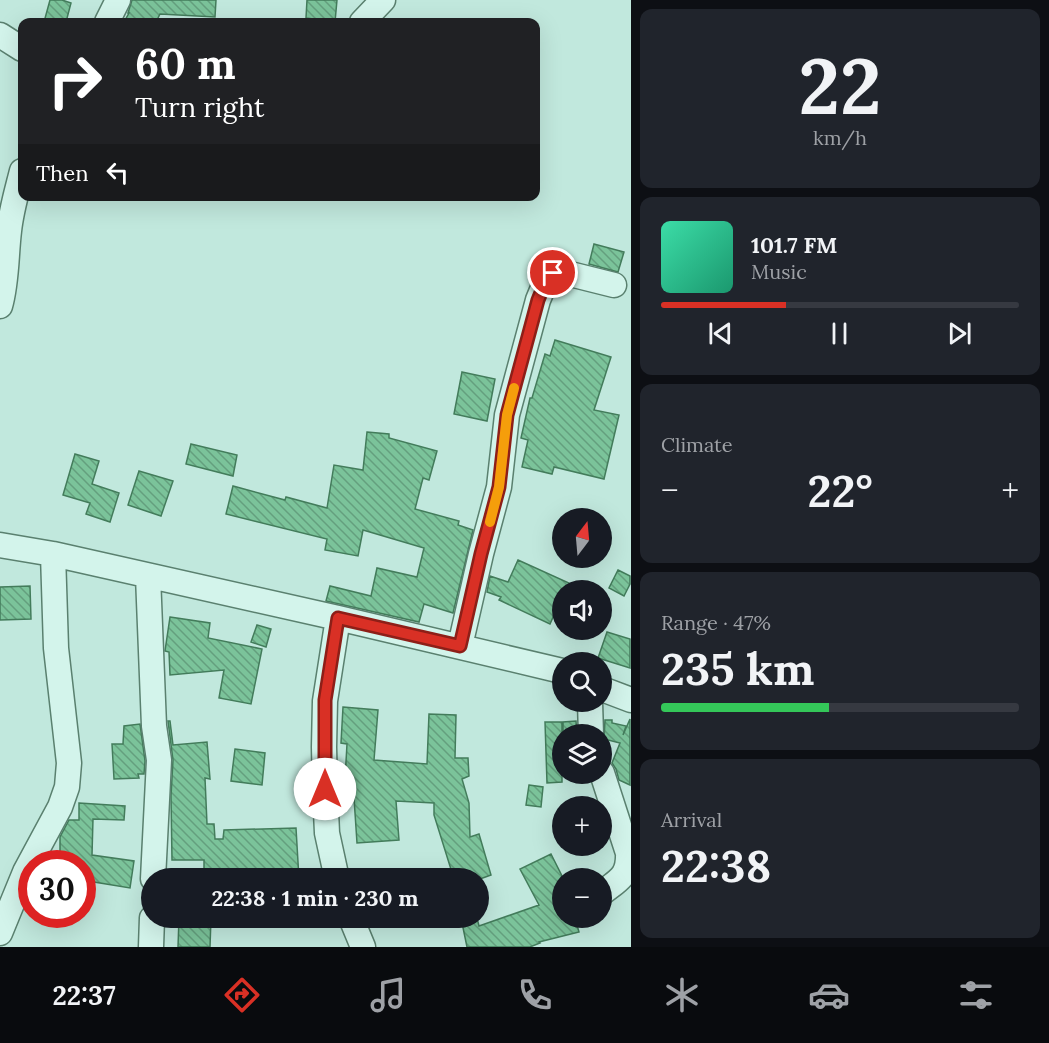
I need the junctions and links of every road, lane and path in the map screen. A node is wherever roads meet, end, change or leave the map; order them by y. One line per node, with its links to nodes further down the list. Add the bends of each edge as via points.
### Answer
1 (118, 0): 3 (street)
2 (383, 0): 4 (street)
3 (109, 18)
4 (366, 18)
5 (0, 35): 6 (street)
6 (18, 47)
7 (18, 185): 9 (street)
8 (614, 285): 14 (street, via 553,273 545,283 507,415 499,487)
9 (0, 306)
10 (0, 546): 11 (street)
11 (53, 554): 12 (street); 24 (street, via 56,648 69,763 66,787)
12 (147, 576): 13 (street); 19 (street, via 159,760)
13 (338, 618): 14 (street); 20 (street, via 325,700 324,747 327,833)
14 (460, 646): 15 (street)
15 (552, 669)
16 (612, 693): 17 (street)
17 (630, 700)
18 (606, 784): 21 (street, via 628,853 623,876)
19 (154, 868)
20 (335, 868)
21 (612, 885)
22 (152, 928): 25 (street)
23 (355, 928): 26 (street)
24 (0, 933)
25 (151, 947)
26 (363, 947)

